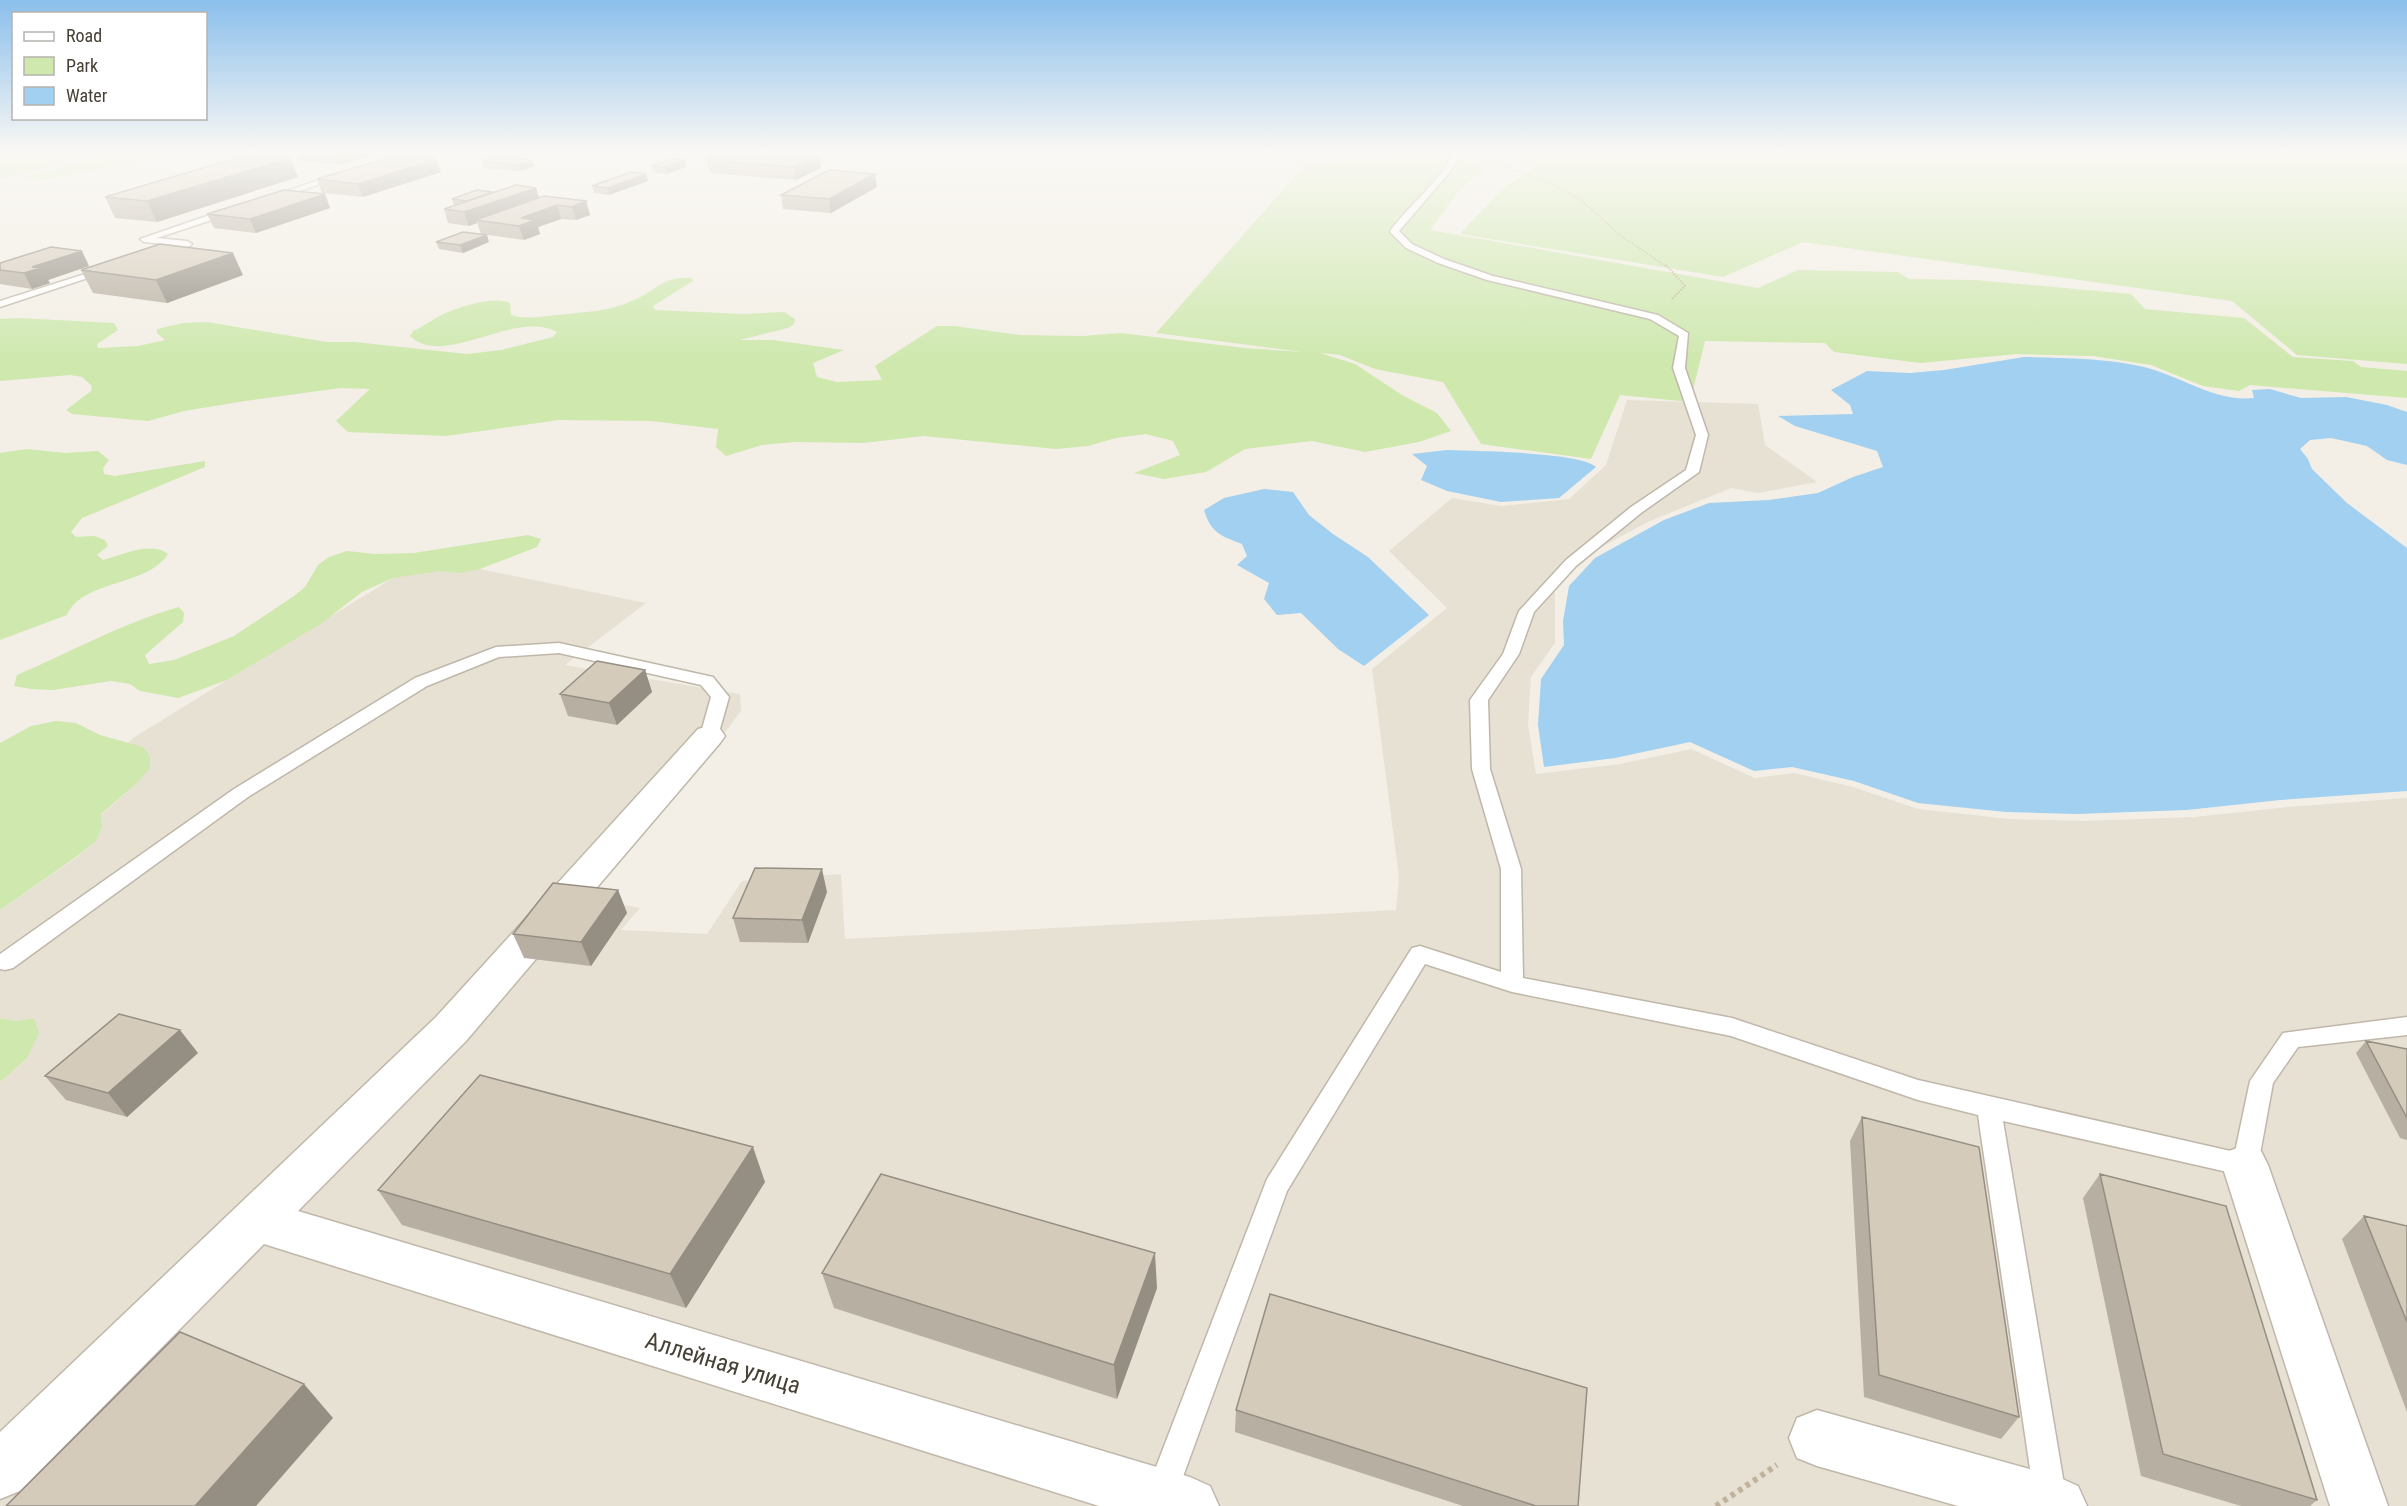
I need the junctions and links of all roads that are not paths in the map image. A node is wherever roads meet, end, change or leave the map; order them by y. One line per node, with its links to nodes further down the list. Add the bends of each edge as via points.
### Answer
1 (195, 222): 3 (lane, via 144,239 188,244)
2 (1400, 222): 8 (lane, via 1394,231 1409,246 1441,261 1490,278 1654,317 1684,335 1679,368 1702,435 1692,472 1636,510 1571,563 1527,611 1511,654 1479,700 1481,769 1511,870)
3 (145, 257)
4 (112, 268): 5 (lane)
5 (0, 304)
6 (709, 736): 7 (lane, via 720,697 707,681 559,648 496,652 421,682 241,793); 12 (street, via 451,1029)
7 (5, 962)
8 (1512, 984): 10 (lane, via 1732,1027 1918,1090); 15 (lane, via 1420,954 1276,1187)
9 (2407, 1026): 11 (lane, via 2291,1039 2262,1081)
10 (1989, 1108): 11 (lane); 16 (lane)
11 (2245, 1165): 17 (street)
12 (257, 1220): 14 (street); 15 (street, Аллейная улица)
13 (1817, 1437): 16 (street)
14 (0, 1471)
15 (1175, 1502)
16 (2055, 1505)
17 (2360, 1506)

